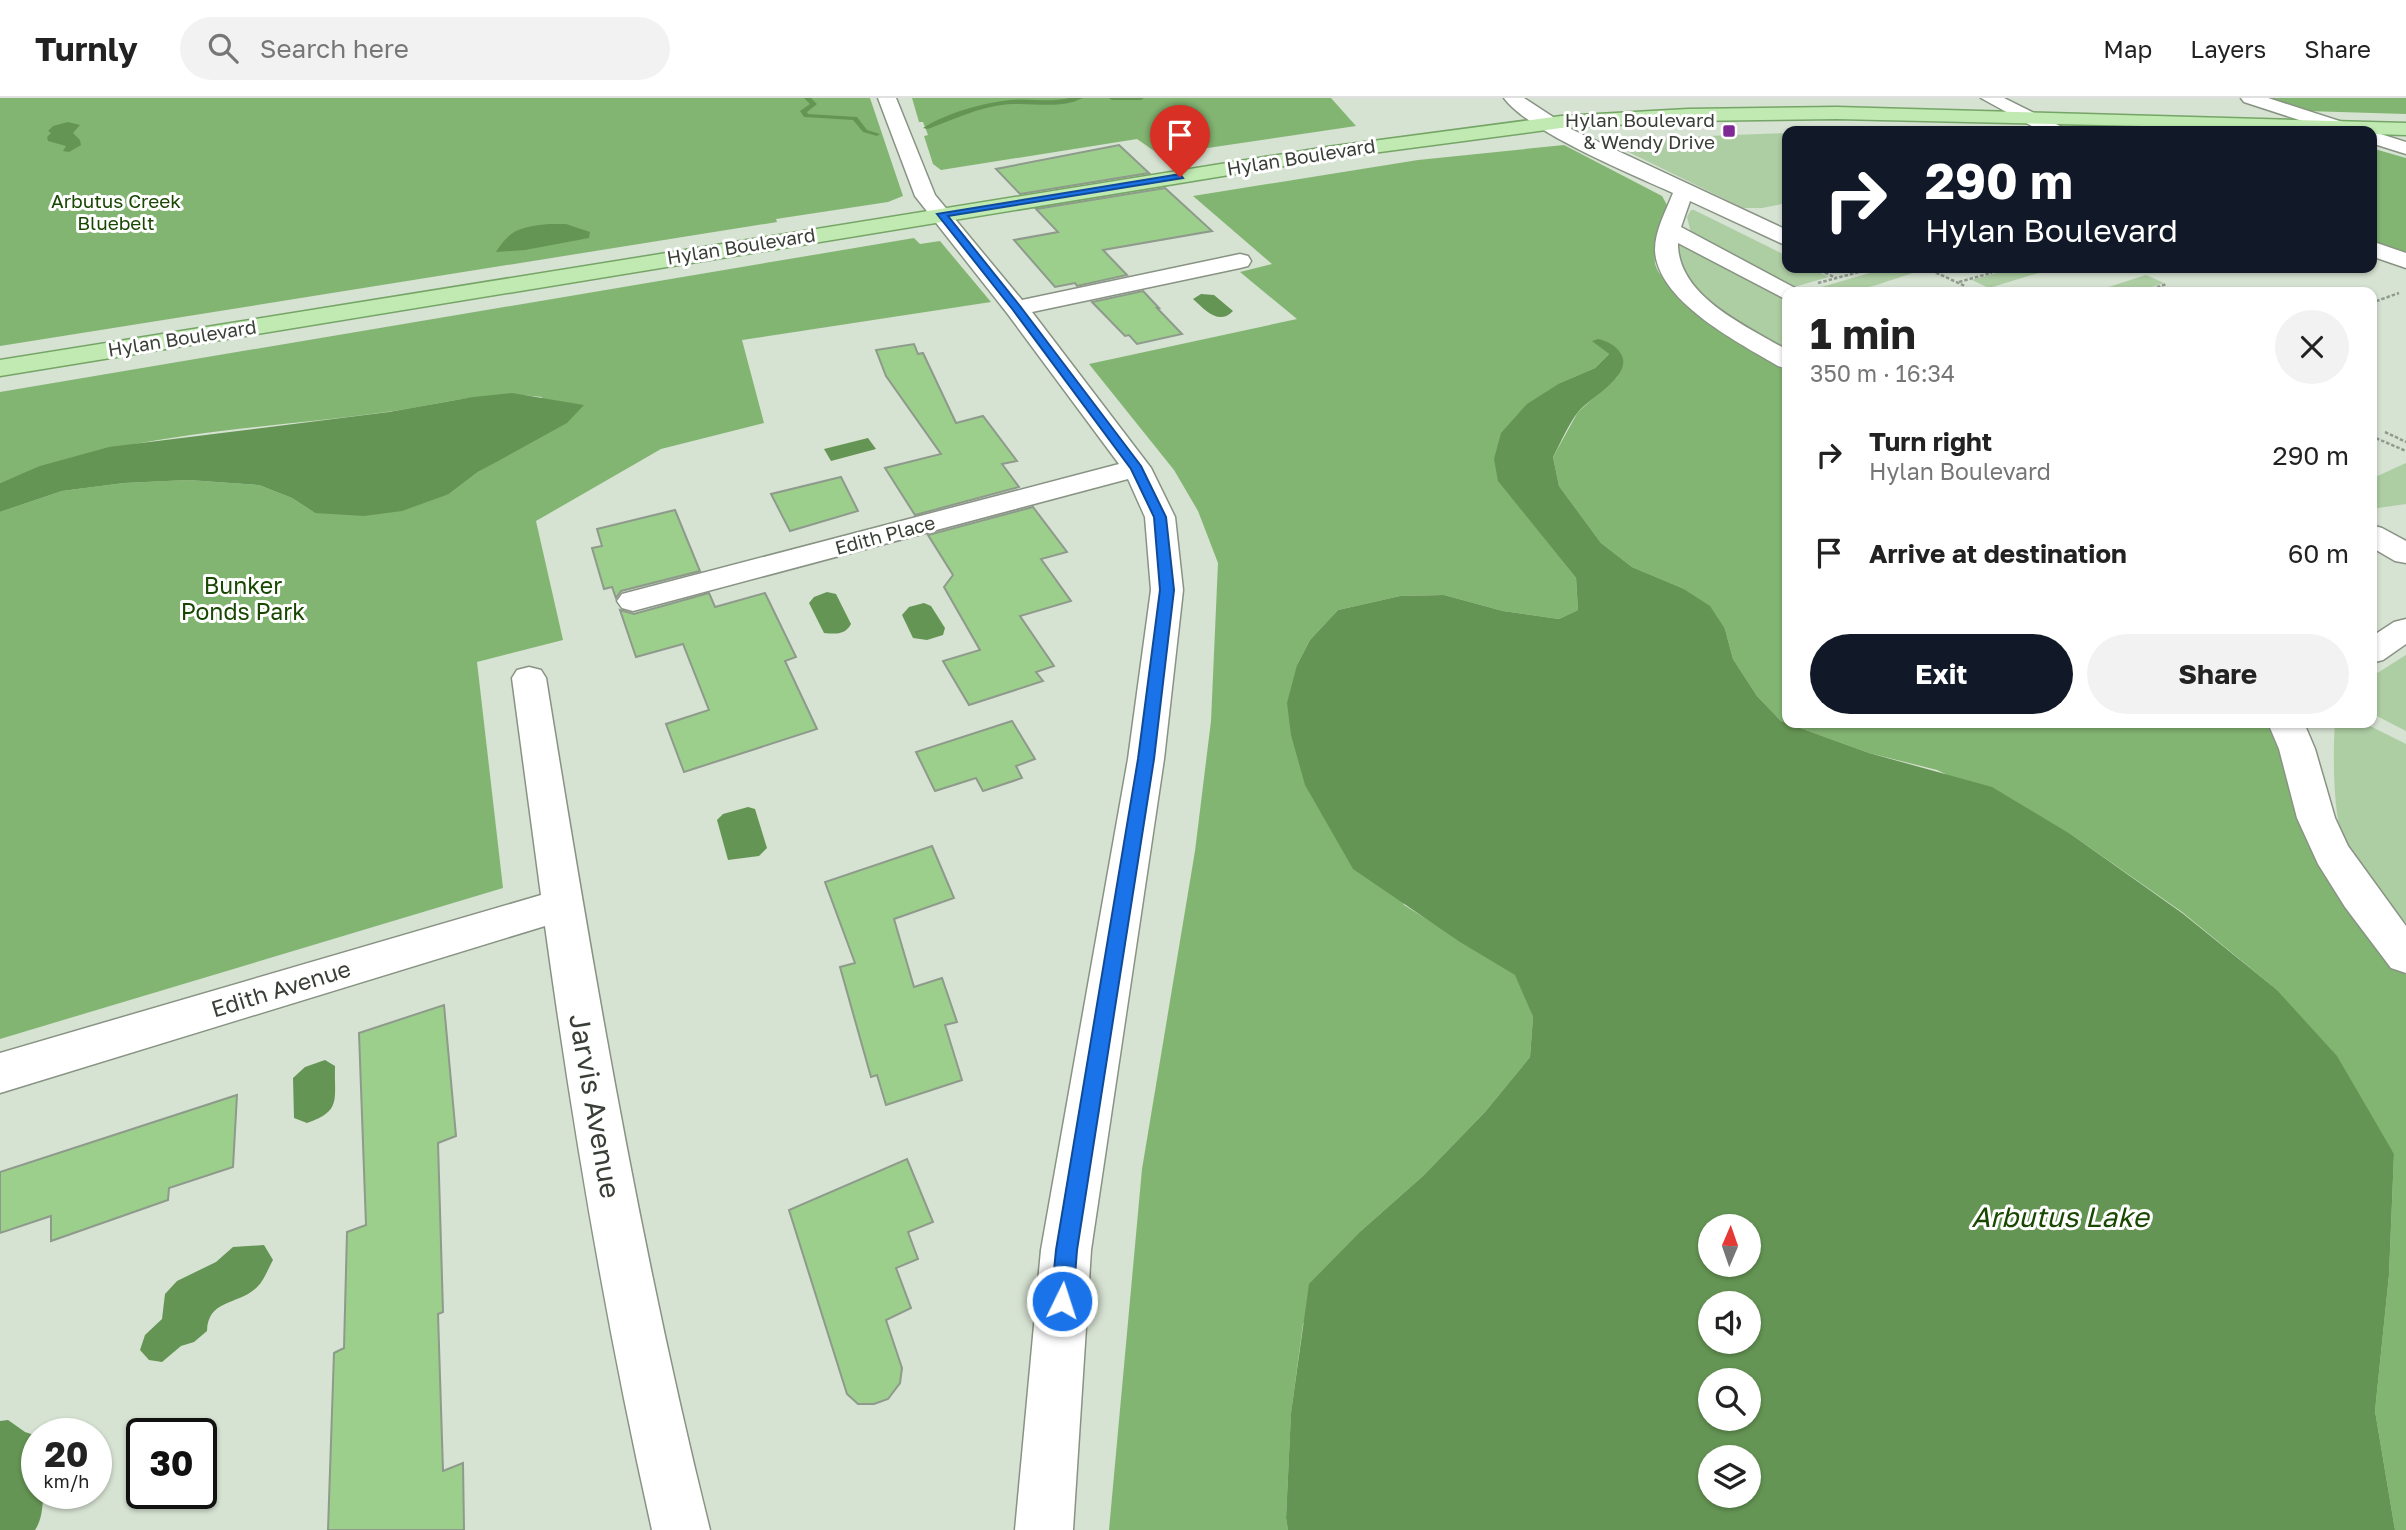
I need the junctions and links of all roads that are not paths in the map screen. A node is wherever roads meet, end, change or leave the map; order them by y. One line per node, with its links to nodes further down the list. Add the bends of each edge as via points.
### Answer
1 (887, 98): 15 (street, via 925,197)
2 (1513, 98): 6 (street)
3 (1990, 98): 5 (street)
4 (2250, 98): 9 (street)
5 (2028, 118): 6 (main road, Hylan Boulevard, via 1765,113); 7 (street); 8 (main road, Hylan Boulevard)
6 (1547, 123): 14 (street); 15 (main road, Hylan Boulevard)
7 (2045, 126)
8 (2257, 126)
9 (2334, 126)
10 (2377, 129): 11 (main road, Hylan Boulevard)
11 (2406, 129)
12 (2377, 140): 13 (street)
13 (2406, 148)
14 (1683, 192): 16 (street); 17 (street)
15 (942, 214): 22 (street); 24 (main road, Hylan Boulevard)
16 (1670, 230): 21 (street); 23 (street, via 1667,254 1674,276 1694,299)
17 (1782, 237)
18 (2377, 250): 20 (street)
19 (1240, 261): 22 (street)
20 (2406, 261)
21 (1782, 290)
22 (1016, 308): 25 (street)
23 (1782, 358)
24 (0, 368)
25 (1137, 468): 28 (street, Edith Place); 37 (street, via 1160,517 1167,590 1146,759 1066,1250)
26 (2377, 537): 27 (street)
27 (2406, 554)
28 (633, 601)
29 (2406, 629): 30 (street)
30 (2377, 648)
31 (529, 678): 33 (street, Jarvis Avenue)
32 (2289, 728): 34 (street, via 2321,831 2360,898)
33 (562, 905): 35 (street, Edith Avenue); 36 (street, Jarvis Avenue, via 601,1154)
34 (2406, 956)
35 (0, 1073)
36 (681, 1530)
37 (1044, 1530)

